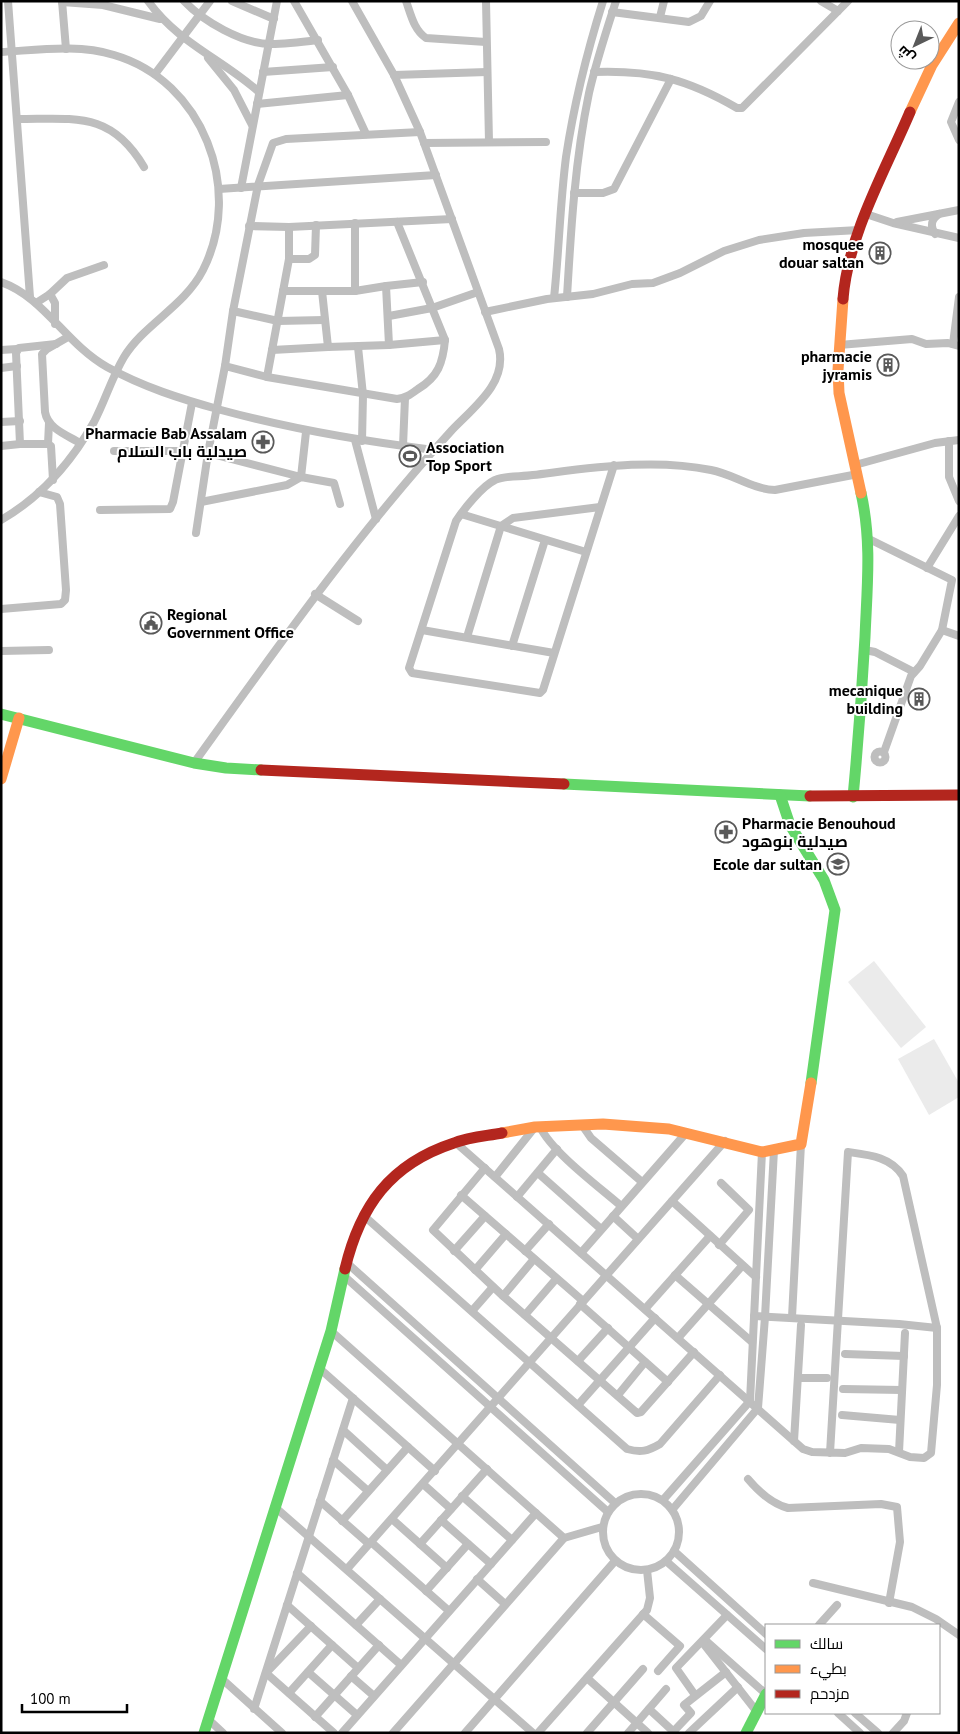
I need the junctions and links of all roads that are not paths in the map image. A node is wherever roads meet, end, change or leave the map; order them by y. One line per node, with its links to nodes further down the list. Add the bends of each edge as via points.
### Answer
1 (8, 1): 34 (street)
2 (62, 1): 19 (street); 32 (street)
3 (132, 1): 20 (street)
4 (148, 1): 25 (street)
5 (184, 1): 23 (street)
6 (210, 1): 23 (street)
7 (232, 1): 26 (street)
8 (277, 1): 26 (street)
9 (294, 1): 29 (street)
10 (352, 1): 41 (street)
11 (406, 1): 30 (street, via 419,34 426,38)
12 (486, 1): 30 (street)
13 (603, 1): 87 (street, via 581,78 570,134 563,180)
14 (616, 1): 22 (street)
15 (664, 1): 24 (street)
16 (710, 1): 24 (street, via 694,21)
17 (821, 1): 21 (street)
18 (848, 1): 21 (street)
19 (103, 3): 20 (street)
20 (133, 11): 25 (street)
21 (838, 11): 42 (street, via 742,108 704,89)
22 (612, 12): 24 (street); 39 (street)
23 (199, 15): 28 (street); 31 (street, via 219,29)
24 (660, 17)
25 (160, 19): 28 (street)
26 (274, 19): 31 (street)
27 (959, 24): 62 (main road, via 923,83)
28 (182, 37): 35 (street); 40 (street)
29 (318, 40): 31 (street); 36 (street)
30 (486, 42): 38 (street)
31 (269, 45): 37 (street)
32 (66, 49): 34 (street); 40 (street, via 112,54)
33 (1, 52): 34 (street)
34 (14, 52): 47 (street)
35 (205, 55): 43 (street, via 230,68); 48 (street, via 234,90)
36 (334, 67): 37 (street); 44 (street)
37 (263, 72): 43 (street)
38 (487, 72): 41 (street); 52 (street)
39 (594, 72): 42 (street); 60 (street)
40 (155, 74): 59 (street, via 194,114 210,146)
41 (394, 76): 49 (street)
42 (671, 79): 60 (street, via 614,189 603,194)
43 (259, 92): 46 (street)
44 (348, 95): 46 (street); 50 (street)
45 (959, 102): 51 (street, via 951,122)
46 (257, 104): 48 (street)
47 (18, 119): 55 (street, via 94,122 129,144); 84 (street)
48 (252, 126): 58 (street)
49 (420, 132): 50 (street); 54 (street)
50 (366, 134): 57 (street, via 277,140 270,147)
51 (959, 140)
52 (489, 142): 53 (street); 54 (street)
53 (546, 142)
54 (424, 143): 56 (street)
55 (144, 167)
56 (436, 175): 57 (street); 64 (street)
57 (258, 185): 58 (street); 69 (street)
58 (241, 188): 59 (street)
59 (219, 189): 110 (street, via 217,228 209,257 197,281 183,299 129,349)
60 (574, 193): 85 (street)
61 (959, 210): 63 (street)
62 (866, 214): 67 (street); 71 (main road)
63 (939, 214): 67 (street); 72 (street, via 932,222)
64 (452, 219): 65 (street); 82 (street)
65 (397, 222): 66 (street); 77 (street)
66 (355, 223): 68 (street); 80 (street)
67 (893, 223): 72 (street)
68 (316, 225): 70 (street); 74 (street, via 315,256)
69 (249, 226): 70 (street); 90 (street)
70 (288, 227): 74 (street)
71 (859, 230): 85 (street, via 798,233 759,240 724,251 662,280); 100 (main road, via 844,287)
72 (935, 234): 73 (street)
73 (959, 238)
74 (289, 259): 81 (street)
75 (104, 264): 83 (street, via 67,278)
76 (1, 282): 84 (street)
77 (423, 282): 78 (street); 89 (street)
78 (386, 286): 80 (street); 92 (street)
79 (322, 291): 80 (street); 81 (street); 93 (street)
80 (355, 291)
81 (283, 292): 94 (street)
82 (478, 292): 89 (street); 91 (street)
83 (50, 294): 88 (street); 95 (street, via 55,303)
84 (30, 297): 88 (street)
85 (567, 297): 87 (street)
86 (959, 297): 101 (street)
87 (554, 298): 91 (street)
88 (36, 303): 95 (street)
89 (432, 308): 92 (street); 97 (street)
90 (233, 311): 94 (street); 108 (street)
91 (485, 312): 128 (street, via 500,355 499,373 490,390)
92 (389, 316): 99 (street)
93 (324, 320): 94 (street); 102 (street)
94 (278, 321): 106 (street)
95 (55, 324): 96 (street)
96 (68, 337): 98 (street); 110 (street, via 95,360)
97 (445, 340): 99 (street); 113 (street, via 443,358 435,376)
98 (56, 344): 104 (street); 118 (street, via 42,354 45,412)
99 (389, 345): 103 (street)
100 (839, 345): 101 (street, via 912,339 926,344); 133 (main road, via 839,393)
101 (956, 345)
102 (328, 347): 103 (street); 106 (street)
103 (358, 347): 112 (street)
104 (17, 349): 105 (street); 107 (street)
105 (1, 350)
106 (272, 350): 111 (street)
107 (17, 366): 109 (street); 116 (street)
108 (224, 366): 111 (street); 115 (street)
109 (1, 368)
110 (116, 372): 114 (street); 123 (street, via 94,422)
111 (266, 377): 112 (street)
112 (363, 395): 113 (street); 120 (street)
113 (405, 398): 127 (street)
114 (192, 403): 115 (street); 130 (street)
115 (216, 409): 119 (street); 131 (street)
116 (20, 421): 117 (street); 124 (street)
117 (1, 422)
118 (49, 423): 123 (street); 125 (street)
119 (306, 432): 120 (street); 134 (street)
120 (359, 440): 127 (street); 144 (street)
121 (959, 440): 122 (street)
122 (949, 441): 133 (street); 137 (street, via 949,477)
123 (80, 443): 135 (street)
124 (20, 444): 125 (street); 126 (street)
125 (48, 444): 135 (street, via 51,446)
126 (1, 446)
127 (403, 446): 128 (street)
128 (434, 450): 144 (street)
129 (114, 451): 130 (street)
130 (184, 451): 141 (street, via 170,509)
131 (208, 453): 134 (street); 138 (street)
132 (614, 466): 133 (street, via 695,467 730,474 762,490); 140 (street); 142 (street, via 496,480)
133 (857, 470): 148 (main road)
134 (301, 477): 138 (street, via 287,485); 139 (street, via 334,483)
135 (53, 480): 136 (street)
136 (39, 492): 145 (street); 153 (street, via 57,497 60,504 65,600 61,604)
137 (959, 501)
138 (201, 502): 147 (street)
139 (340, 504)
140 (600, 507): 146 (street, via 513,518); 150 (street)
141 (100, 510)
142 (461, 514): 146 (street); 155 (street, via 456,521)
143 (959, 516): 151 (street)
144 (376, 519): 152 (street)
145 (1, 520)
146 (501, 526): 149 (street); 158 (street)
147 (196, 533)
148 (869, 539): 151 (street); 161 (main road)
149 (545, 540): 150 (street); 159 (street)
150 (586, 552): 163 (street)
151 (927, 568): 156 (street, via 952,580)
152 (315, 594): 154 (street); 168 (street)
153 (1, 609)
154 (358, 621)
155 (422, 630): 158 (street); 163 (street, via 410,668 412,673 540,693)
156 (942, 630): 157 (street); 164 (street)
157 (959, 636)
158 (467, 638): 159 (street)
159 (512, 646): 163 (street)
160 (48, 650): 162 (street)
161 (865, 650): 164 (street); 172 (main road)
162 (1, 651)
163 (554, 652)
164 (914, 672): 167 (street)
165 (1, 714): 166 (main road)
166 (19, 718): 168 (main road); 169 (main road)
167 (884, 752)
168 (194, 763): 170 (main road, via 226,768)
169 (1, 779)
170 (780, 795): 172 (main road); 178 (main road, via 783,812 829,893 835,910)
171 (959, 795): 172 (main road)
172 (853, 797)
173 (582, 1125): 174 (main road); 175 (main road, via 633,1125); 185 (street, via 591,1138)
174 (538, 1127): 177 (main road); 179 (street); 184 (street)
175 (686, 1133): 176 (main road); 185 (street)
176 (725, 1141): 181 (main road); 189 (street)
177 (455, 1142): 182 (street); 191 (main road, via 411,1164 377,1194)
178 (801, 1144): 180 (main road); 222 (street)
179 (557, 1149): 183 (street); 190 (street)
180 (774, 1150): 181 (main road); 220 (street)
181 (762, 1152): 210 (street)
182 (485, 1168): 184 (street); 187 (street)
183 (538, 1173): 188 (street); 195 (street)
184 (495, 1177): 188 (street)
185 (642, 1182): 190 (street)
186 (721, 1183): 199 (street, via 749,1210)
187 (461, 1195): 192 (street); 200 (street, via 433,1230)
188 (517, 1196): 194 (street)
189 (672, 1201): 197 (street); 198 (street)
190 (621, 1206): 193 (street)
191 (363, 1215): 204 (main road); 217 (street)
192 (484, 1216): 196 (street); 200 (street)
193 (613, 1216): 195 (street); 198 (street)
194 (549, 1224): 201 (street); 202 (street)
195 (601, 1229): 202 (street)
196 (506, 1234): 201 (street); 206 (street)
197 (710, 1236): 199 (street); 208 (street)
198 (638, 1239): 207 (street)
199 (719, 1245): 205 (street)
200 (454, 1251): 206 (street)
201 (525, 1251): 203 (street)
202 (581, 1252): 207 (street)
203 (534, 1259): 211 (street); 213 (street)
204 (347, 1263): 209 (main road); 249 (street)
205 (742, 1266): 210 (street); 215 (street)
206 (475, 1270): 212 (street)
207 (606, 1275): 214 (street); 216 (street)
208 (675, 1275): 215 (street); 216 (street)
209 (344, 1276): 227 (main road); 252 (street)
210 (756, 1276): 219 (street)
211 (556, 1279): 214 (street); 218 (street)
212 (494, 1287): 213 (street); 217 (street)
213 (503, 1296): 218 (street)
214 (582, 1303): 225 (street); 229 (street)
215 (708, 1304): 230 (street); 231 (street)
216 (645, 1309): 221 (street)
217 (472, 1311): 237 (street)
218 (525, 1315): 229 (street)
219 (754, 1316): 220 (street); 231 (street)
220 (765, 1317): 222 (street); 253 (street)
221 (655, 1318): 230 (street); 232 (street)
222 (792, 1318): 223 (street)
223 (836, 1320): 226 (street); 226 (street, via 848,1152 880,1158 896,1165 903,1176); 260 (street)
224 (801, 1325): 241 (street)
225 (608, 1328): 232 (street); 236 (street)
226 (937, 1328): 261 (street, via 937,1385 930,1452 924,1458)
227 (331, 1330): 239 (main road); 258 (street)
228 (905, 1333): 235 (street)
229 (552, 1337): 236 (street); 237 (street)
230 (678, 1338): 233 (street)
231 (752, 1342): 250 (street)
232 (629, 1347): 238 (street); 243 (street)
233 (694, 1352): 240 (street); 244 (street)
234 (845, 1354): 235 (street)
235 (904, 1356): 246 (street)
236 (578, 1361): 243 (street)
237 (530, 1362): 249 (street); 251 (street)
238 (645, 1362): 244 (street); 247 (street)
239 (319, 1368): 248 (street); 273 (main road)
240 (720, 1375): 250 (street); 251 (street, via 660,1444 649,1450 627,1449)
241 (799, 1378): 242 (street); 257 (street)
242 (828, 1378)
243 (600, 1380): 247 (street); 251 (street)
244 (668, 1382): 247 (street, via 639,1413)
245 (843, 1389): 246 (street)
246 (902, 1390): 255 (street)
247 (618, 1396)
248 (353, 1398): 256 (street); 259 (street)
249 (499, 1398): 252 (street); 272 (street)
250 (750, 1401): 253 (street); 270 (street)
251 (578, 1405)
252 (491, 1408): 258 (street); 276 (street)
253 (758, 1408): 257 (street); 275 (street)
254 (842, 1416): 255 (street)
255 (900, 1420): 261 (street)
256 (343, 1430): 262 (street); 264 (street)
257 (794, 1441): 260 (street, via 809,1452)
258 (459, 1444): 263 (street); 265 (street)
259 (408, 1446): 264 (street); 265 (street)
260 (830, 1452): 261 (street, via 845,1453 861,1448)
261 (899, 1452)
262 (333, 1460): 268 (street); 271 (street)
263 (486, 1469): 269 (street); 277 (street)
264 (387, 1470): 268 (street)
265 (435, 1471): 267 (street)
266 (748, 1479): 300 (street, via 762,1494 788,1508 882,1504 897,1507 900,1542)
267 (423, 1484): 274 (street); 278 (street)
268 (368, 1491): 280 (street)
269 (462, 1496): 274 (street); 284 (street)
270 (663, 1500): 272 (street, via 638,1494 626,1496); 275 (street)
271 (320, 1501): 280 (street); 282 (street)
272 (615, 1503): 276 (street)
273 (276, 1508): 282 (street); 329 (main road)
274 (452, 1509): 279 (street)
275 (672, 1510): 288 (street, via 679,1530)
276 (608, 1512): 281 (street)
277 (536, 1513): 283 (street); 284 (street)
278 (392, 1519): 285 (street); 286 (street)
279 (442, 1520): 286 (street); 287 (street)
280 (342, 1521): 285 (street)
281 (602, 1527): 283 (street); 289 (street, via 607,1552)
282 (309, 1536): 293 (street); 295 (street)
283 (564, 1538): 301 (street)
284 (512, 1540): 291 (street)
285 (370, 1543): 293 (street); 298 (street)
286 (420, 1544): 292 (street)
287 (468, 1544): 291 (street); 292 (street)
288 (674, 1551): 290 (street); 312 (street)
289 (616, 1561): 294 (street, via 626,1568); 338 (street)
290 (666, 1561): 294 (street); 306 (street)
291 (491, 1564): 296 (street)
292 (447, 1568): 298 (street)
293 (347, 1569): 299 (street)
294 (647, 1570): 305 (street, via 650,1598)
295 (297, 1573): 302 (street); 310 (street)
296 (477, 1579): 301 (street); 304 (street)
297 (813, 1582): 300 (street)
298 (426, 1591): 304 (street)
299 (380, 1598): 310 (street); 314 (street)
300 (889, 1603): 308 (street, via 919,1611)
301 (506, 1604): 319 (street)
302 (287, 1605): 311 (street); 326 (street)
303 (837, 1605): 307 (street)
304 (449, 1611): 314 (street)
305 (643, 1614): 323 (street, via 680,1646); 328 (street)
306 (727, 1615): 315 (street); 318 (street)
307 (820, 1624)
308 (940, 1624)
309 (940, 1624): 313 (street)
310 (356, 1625): 317 (street)
311 (311, 1626): 316 (street); 326 (street)
312 (765, 1633)
313 (959, 1636)
314 (425, 1638): 319 (street); 320 (street)
315 (704, 1641): 325 (street); 333 (street); 335 (street, via 676,1668)
316 (332, 1644): 321 (street); 324 (street)
317 (378, 1645): 320 (street); 321 (street)
318 (765, 1649)
319 (454, 1664): 338 (street); 357 (street)
320 (401, 1665): 336 (street)
321 (358, 1668): 327 (street)
322 (643, 1669): 339 (street)
323 (658, 1671)
324 (308, 1672): 332 (street); 334 (street)
325 (726, 1672): 330 (street); 335 (street)
326 (266, 1673): 332 (street); 340 (street)
327 (351, 1676): 334 (street); 336 (street)
328 (587, 1678): 339 (street); 360 (street)
329 (222, 1679): 340 (street); 348 (main road)
330 (738, 1687): 342 (street); 363 (street)
331 (666, 1689): 341 (street)
332 (289, 1693): 347 (street)
333 (765, 1693)
334 (334, 1695): 346 (street); 347 (street)
335 (695, 1695): 351 (street, via 684,1705 691,1713)
336 (374, 1696): 346 (street)
337 (765, 1696): 342 (main road)
338 (495, 1699): 358 (street); 359 (street)
339 (614, 1702): 349 (street); 361 (street)
340 (254, 1708): 354 (street)
341 (648, 1709): 349 (street); 351 (street)
342 (757, 1712): 364 (main road)
343 (839, 1714): 365 (street)
344 (856, 1714): 366 (street)
345 (907, 1714): 367 (street)
346 (357, 1715): 356 (street)
347 (315, 1717): 355 (street)
348 (208, 1720): 352 (main road); 353 (street)
349 (637, 1722): 350 (street); 362 (street)
350 (629, 1732)
351 (674, 1732)
352 (204, 1733)
353 (223, 1733)
354 (282, 1733)
355 (334, 1733)
356 (342, 1733)
357 (393, 1733)
358 (466, 1733)
359 (533, 1733)
360 (538, 1733)
361 (587, 1733)
362 (648, 1733)
363 (690, 1733)
364 (746, 1733)
365 (860, 1733)
366 (878, 1733)
367 (893, 1733)

